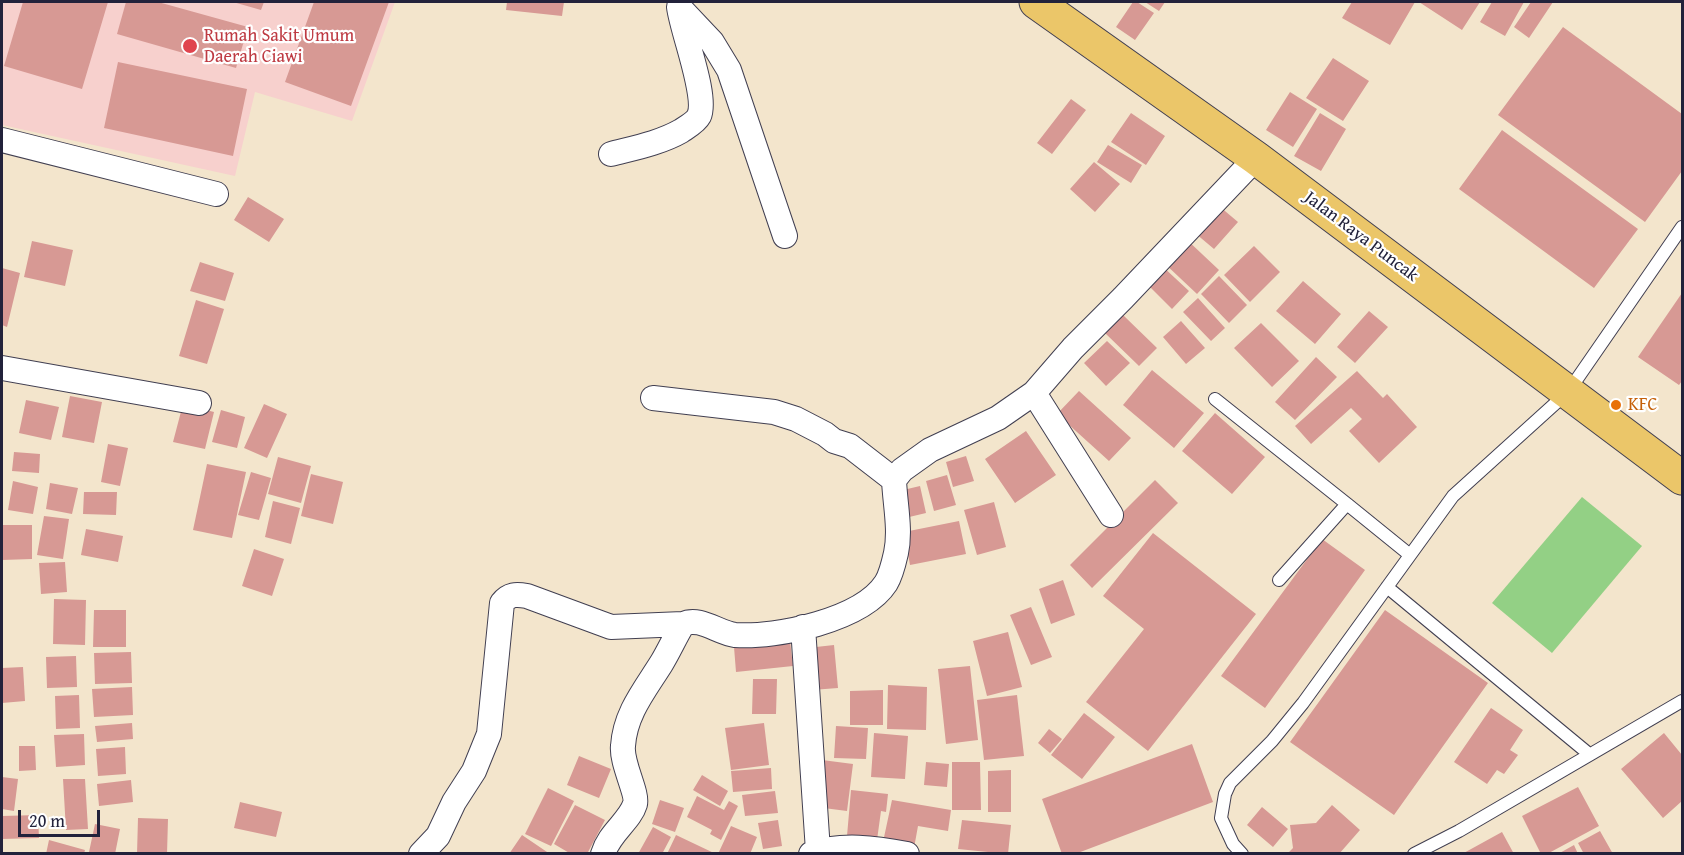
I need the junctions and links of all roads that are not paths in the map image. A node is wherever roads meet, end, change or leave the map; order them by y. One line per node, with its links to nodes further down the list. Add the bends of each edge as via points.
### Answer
1 (1036, 2): 5 (highway, Jalan Raya Puncak)
2 (680, 4): 4 (street, via 681,24 699,91 699,115 680,132); 8 (street, via 712,42 729,70)
3 (2, 140): 6 (street)
4 (611, 154)
5 (1256, 158): 10 (highway, Jalan Raya Puncak); 11 (street)
6 (216, 194)
7 (1683, 227): 10 (lane)
8 (785, 236)
9 (2, 368): 14 (street)
10 (1568, 392): 15 (highway, Jalan Raya Puncak); 19 (lane, via 1453,496)
11 (1034, 393): 16 (street, via 998,418 930,450); 18 (street)
12 (653, 398): 16 (street, via 774,412 796,419 850,446)
13 (1215, 399): 17 (lane)
14 (199, 403)
15 (1683, 478)
16 (894, 480): 23 (street, via 899,539 886,582 863,605 843,616)
17 (1347, 504): 19 (lane); 20 (lane)
18 (1111, 514)
19 (1410, 555): 21 (lane)
20 (1279, 580)
21 (1387, 587): 25 (lane); 30 (lane, via 1298,710 1230,783 1221,818)
22 (683, 624): 23 (street, via 694,621 745,635); 26 (street, via 628,716 623,759 636,800); 28 (street, via 611,627 527,596 506,598 502,603 489,734 474,771 438,836)
23 (803, 627): 27 (street)
24 (1683, 701): 25 (lane)
25 (1589, 754): 31 (lane)
26 (609, 850)
27 (815, 852): 29 (street, via 859,848)
28 (421, 854)
29 (907, 854)
30 (1242, 854)
31 (1414, 854)

